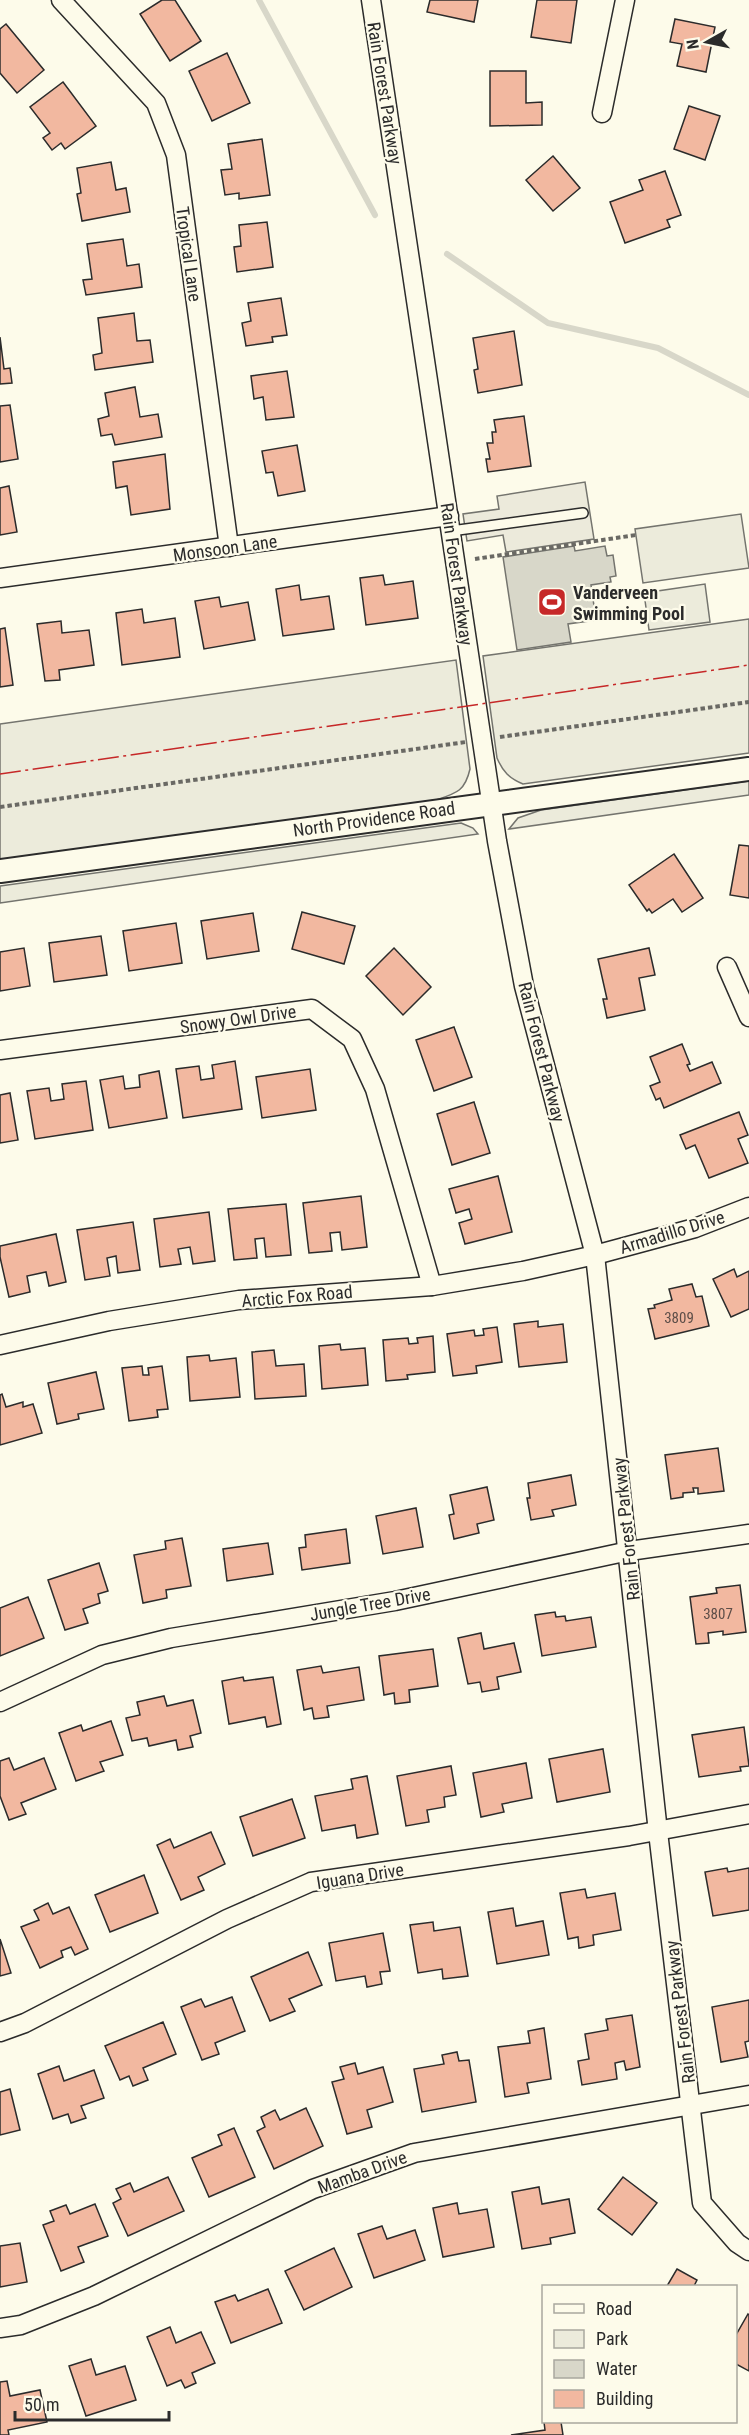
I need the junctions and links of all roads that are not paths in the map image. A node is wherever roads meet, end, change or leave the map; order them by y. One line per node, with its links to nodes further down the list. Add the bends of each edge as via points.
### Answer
1 (61, 0): 7 (street, Tropical Lane, via 156,103 176,155)
2 (371, 0): 6 (street, Rain Forest Parkway)
3 (625, 0): 4 (street)
4 (602, 113)
5 (583, 513): 6 (lane)
6 (450, 524): 7 (street, Monsoon Lane); 10 (street, Rain Forest Parkway)
7 (229, 547): 8 (street, Monsoon Lane)
8 (0, 578)
9 (749, 768): 10 (street, North Providence Road)
10 (492, 804): 11 (street, North Providence Road); 16 (street, Rain Forest Parkway, via 524,986)
11 (0, 872)
12 (727, 968): 13 (street)
13 (749, 1017)
14 (0, 1050): 17 (street, Snowy Owl Drive, via 312,1009 352,1039 375,1089)
15 (749, 1207): 16 (street, Armadillo Drive, via 695,1228)
16 (595, 1255): 17 (street, Arctic Fox Road); 20 (street, Rain Forest Parkway)
17 (432, 1286): 18 (street, Arctic Fox Road, via 239,1300)
18 (0, 1345)
19 (749, 1534): 20 (street, Jungle Tree Drive)
20 (629, 1551): 21 (street, Jungle Tree Drive, via 395,1601 102,1655); 23 (street, Rain Forest Parkway)
21 (0, 1702)
22 (749, 1814): 23 (street, Iguana Drive)
23 (658, 1832): 24 (street, Iguana Drive, via 311,1882 227,1919 25,2023); 26 (street, Rain Forest Parkway)
24 (0, 2032)
25 (749, 2095): 26 (street, Mamba Drive)
26 (691, 2106): 27 (street, Rain Forest Parkway, via 702,2203); 28 (street, Mamba Drive, via 414,2153 313,2189 94,2296 21,2325)
27 (749, 2251)
28 (0, 2328)

